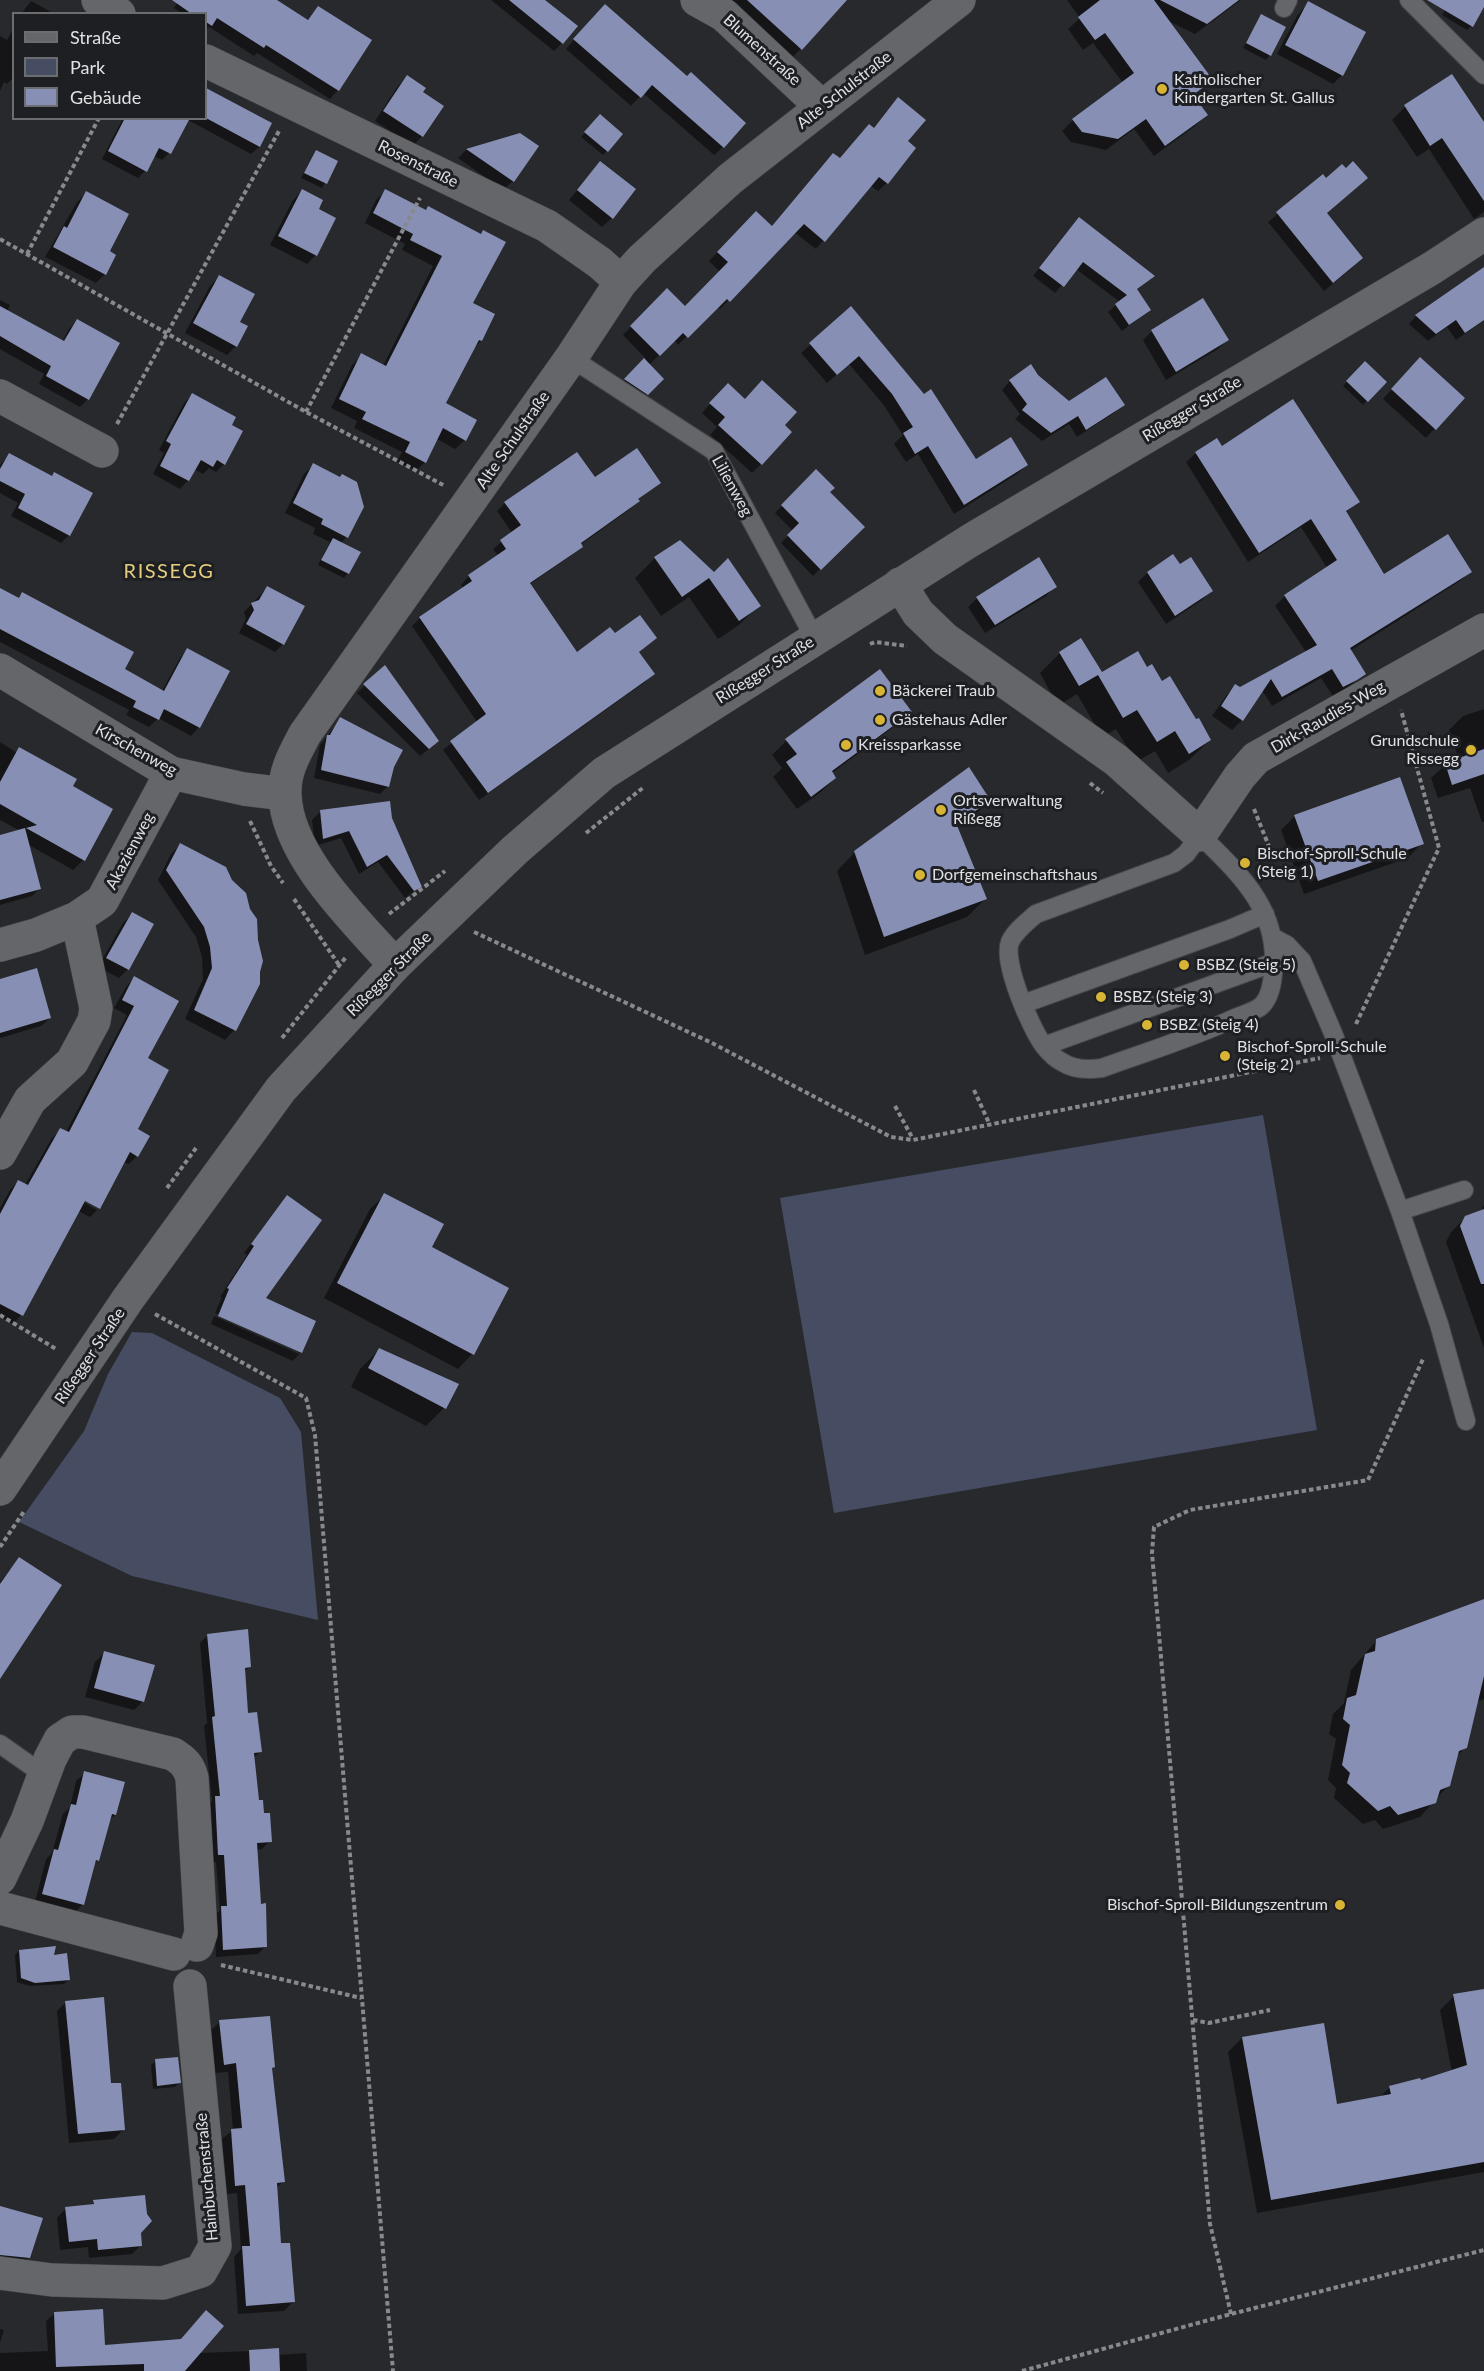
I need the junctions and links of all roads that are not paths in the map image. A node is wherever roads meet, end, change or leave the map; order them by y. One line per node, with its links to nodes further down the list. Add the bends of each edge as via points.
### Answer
1 (98, 0): 5 (street)
2 (697, 0): 8 (street, Blumenstraße, via 724,15)
3 (959, 0): 8 (street, Alte Schulstraße)
4 (1409, 0): 7 (lane)
5 (116, 12)
6 (207, 62): 10 (street, Rosenstraße, via 547,226)
7 (1484, 75)
8 (822, 107): 10 (street, Alte Schulstraße, via 730,179)
9 (1484, 234): 14 (street, Rißegger Straße)
10 (621, 282): 11 (street, Alte Schulstraße)
11 (571, 358): 16 (lane, Lilienweg, via 714,451); 19 (street, Alte Schulstraße, via 305,734 289,764)
12 (0, 396): 13 (street)
13 (102, 451)
14 (900, 584): 16 (street, Rißegger Straße); 20 (street, via 918,613 945,639 1116,760)
15 (1484, 630): 20 (street, Dirk-Raudies-Weg, via 1256,758)
16 (815, 639): 26 (street, Rißegger Straße, via 604,772 515,850 465,922)
17 (0, 670): 18 (street, Kirschenweg)
18 (171, 773): 19 (street, Kirschenweg); 22 (street, Akazienweg, via 102,902)
19 (285, 794): 26 (street, Alte Schulstraße, via 293,831 313,869)
20 (1200, 836): 21 (lane, via 1247,882); 27 (lane, via 1174,863 1036,914 1020,928 1010,943 1009,965)
21 (1265, 914): 23 (lane); 27 (lane)
22 (76, 918): 24 (street, Akazienweg); 29 (street, via 96,1008 94,1021 72,1062 30,1100)
23 (1274, 938): 25 (lane); 31 (lane, via 1302,961)
24 (0, 945)
25 (1275, 962): 28 (lane); 28 (lane, via 1272,988 1260,1007 1102,1068 1084,1070 1062,1062)
26 (395, 965): 33 (street, Rißegger Straße, via 281,1089 128,1299)
27 (1023, 1004): 28 (lane)
28 (1044, 1046)
29 (0, 1153)
30 (1464, 1190): 31 (lane)
31 (1400, 1211): 32 (lane, via 1439,1324)
32 (1466, 1421)
33 (0, 1489)
34 (0, 1744): 35 (lane)
35 (44, 1775): 36 (street, Hainbuchenstraße); 38 (street, Hainbuchenstraße, via 60,1740 72,1732 174,1754 184,1760 192,1778 201,1933)
36 (0, 1878)
37 (0, 1908): 38 (street)
38 (193, 1962): 39 (street, Hainbuchenstraße, via 215,2246 201,2271 163,2283 52,2280)
39 (0, 2272)

